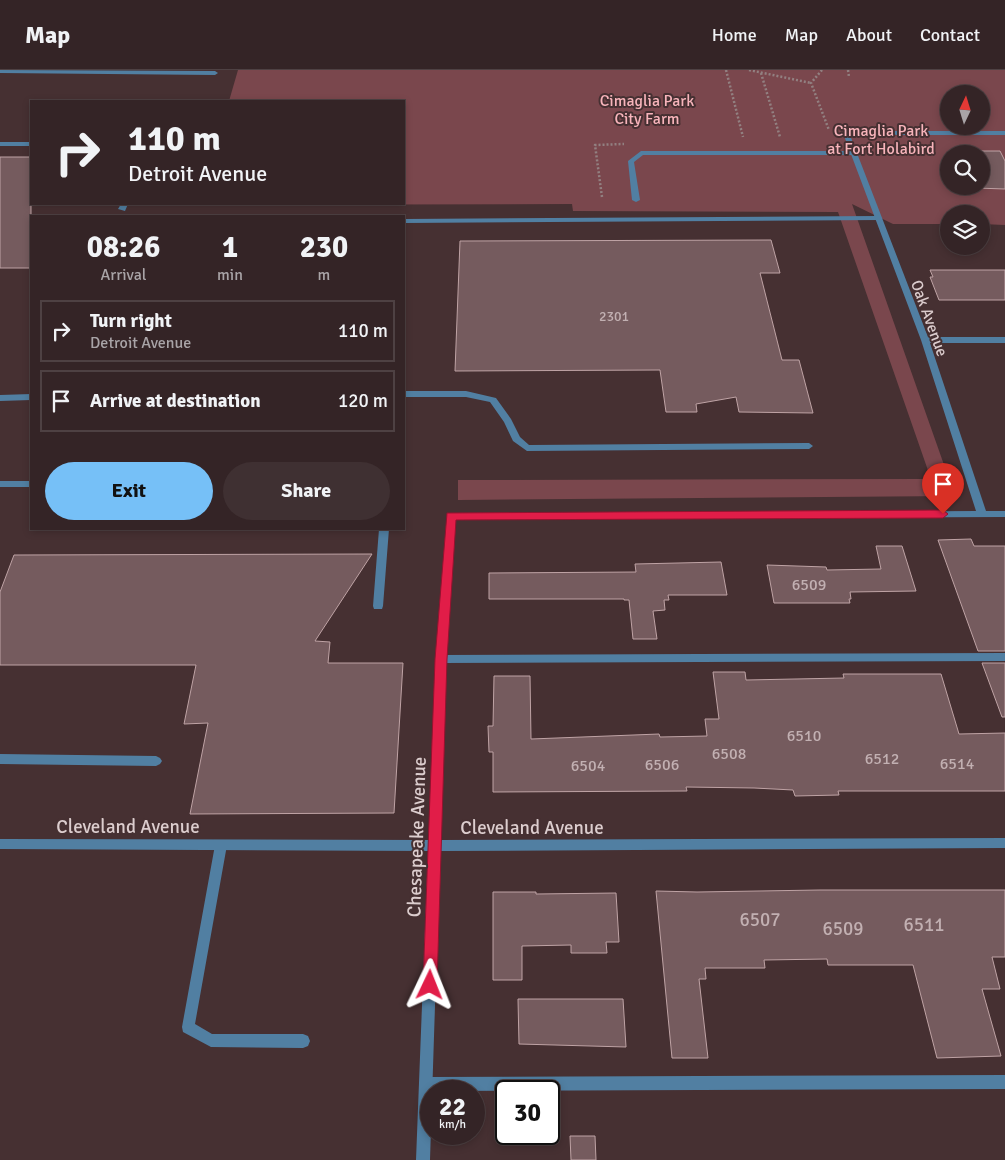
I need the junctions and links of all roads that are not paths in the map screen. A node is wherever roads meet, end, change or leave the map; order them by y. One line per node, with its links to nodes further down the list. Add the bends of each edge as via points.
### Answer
1 (0, 71): 2 (street)
2 (215, 73)
3 (1005, 133): 6 (street, Oak Avenue, via 846,133)
4 (0, 144): 5 (street)
5 (30, 144)
6 (853, 153): 7 (street, via 640,153 631,160); 8 (street, Oak Avenue)
7 (636, 200)
8 (878, 218): 9 (street); 10 (street, Oak Avenue)
9 (405, 221)
10 (925, 340): 11 (street); 18 (street, Oak Avenue)
11 (1005, 340)
12 (405, 394): 15 (street, via 466,394 493,400 508,420 516,439 527,448)
13 (30, 397): 14 (street)
14 (0, 398)
15 (810, 446)
16 (0, 484): 17 (street)
17 (30, 484)
18 (982, 514): 19 (street); 23 (street, Chesapeake Avenue, via 451,516)
19 (1005, 514)
20 (384, 530): 21 (street)
21 (378, 606)
22 (1005, 658): 23 (street)
23 (441, 659): 29 (street, Chesapeake Avenue)
24 (0, 759): 25 (street)
25 (156, 761)
26 (1005, 843): 29 (street, Cleveland Avenue)
27 (0, 844): 28 (street, Cleveland Avenue)
28 (221, 845): 29 (street, Cleveland Avenue); 30 (street, via 188,1027 212,1040)
29 (435, 846): 31 (street, Chesapeake Avenue)
30 (303, 1041)
31 (427, 1080)
32 (1005, 1082): 33 (street)
33 (485, 1084)
34 (424, 1145): 35 (street, Chesapeake Avenue)
35 (423, 1160)

